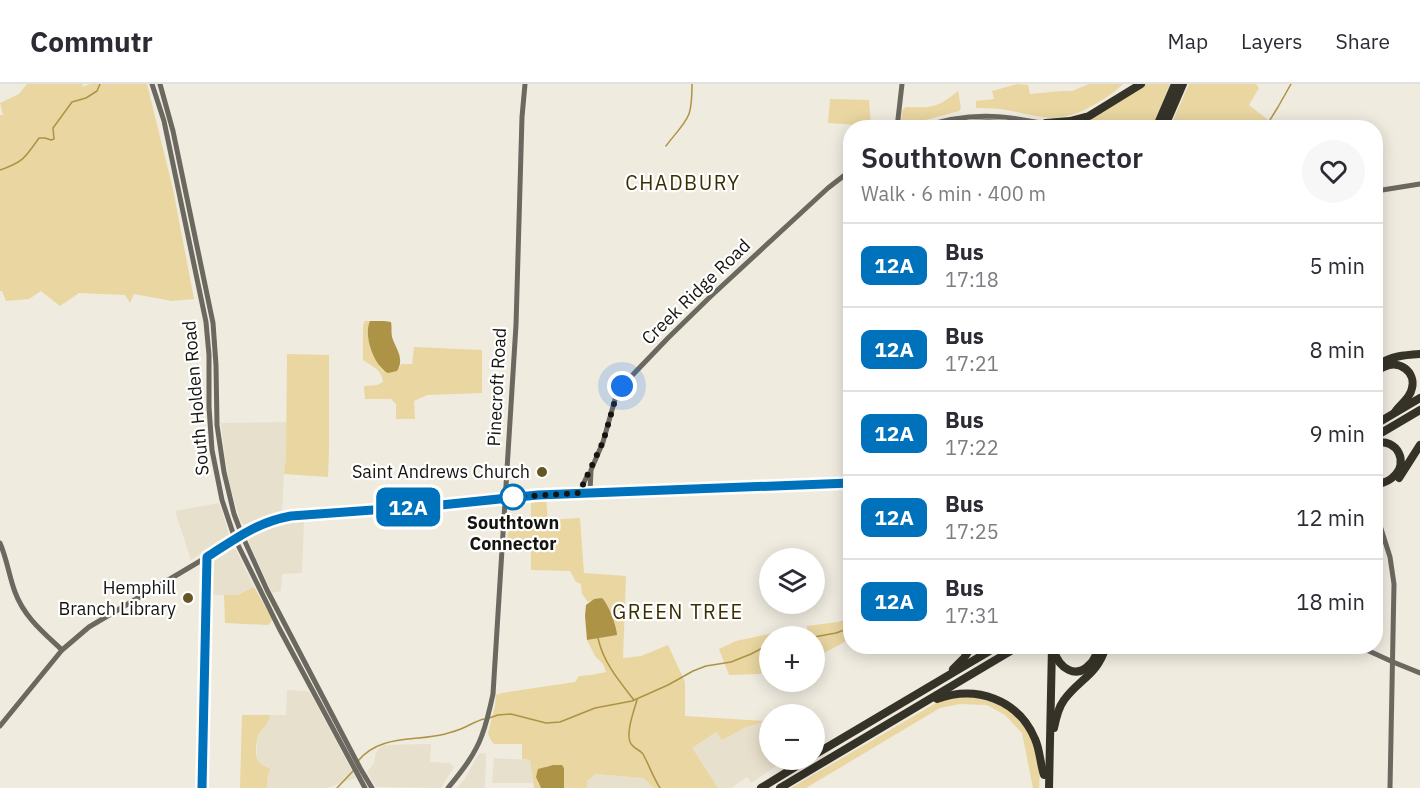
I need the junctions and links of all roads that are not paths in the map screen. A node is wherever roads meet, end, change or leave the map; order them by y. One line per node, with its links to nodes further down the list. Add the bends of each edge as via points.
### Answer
1 (152, 84): 36 (main road, South Holden Road, via 164,121 206,322 212,450)
2 (160, 84): 34 (main road, South Holden Road, via 213,323 219,447)
3 (525, 84): 33 (main road, Pinecroft Road)
4 (902, 84): 8 (main road)
5 (1141, 84): 11 (highway, via 1089,116)
6 (1175, 84): 12 (highway)
7 (1183, 84): 13 (highway)
8 (899, 120)
9 (947, 120): 10 (main road, via 981,116)
10 (1024, 120)
11 (1074, 120)
12 (1159, 120)
13 (1167, 120)
14 (843, 176): 27 (main road, Creek Ridge Road, via 710,297 629,378 616,396)
15 (1420, 184): 16 (main road)
16 (1383, 190)
17 (1420, 354): 18 (highway)
18 (1383, 362)
19 (1383, 368): 22 (highway, via 1403,367 1413,383 1412,392)
20 (1420, 398): 22 (highway)
21 (1420, 410): 24 (highway)
22 (1395, 412): 23 (highway)
23 (1383, 420)
24 (1383, 432)
25 (1383, 442): 29 (highway, via 1394,446 1401,463 1395,476)
26 (1420, 445): 30 (highway, via 1400,478)
27 (591, 470): 31 (main road, Creek Ridge Road); 32 (main road)
28 (843, 483): 31 (main road)
29 (1383, 483)
30 (1383, 488)
31 (590, 492): 32 (main road)
32 (579, 493): 33 (main road)
33 (505, 498): 34 (main road, via 291,516 263,523); 59 (main road, Pinecroft Road, via 493,693 479,742)
34 (242, 535): 36 (main road); 58 (main road, South Holden Road)
35 (1383, 535): 48 (main road, via 1394,573)
36 (235, 539): 38 (main road, via 89,627); 57 (main road, South Holden Road)
37 (0, 543): 38 (main road, via 25,611)
38 (62, 650): 52 (main road)
39 (967, 654): 50 (highway)
40 (986, 654): 50 (highway)
41 (1006, 654): 51 (highway)
42 (1046, 654): 56 (highway)
43 (1052, 654): 54 (highway)
44 (1056, 654): 45 (highway, via 1065,669 1080,671 1089,666)
45 (1096, 654)
46 (1103, 654): 54 (highway, via 1097,667 1067,696 1058,712)
47 (1376, 654): 48 (main road)
48 (1393, 662): 49 (main road); 64 (main road)
49 (1420, 673)
50 (945, 678): 53 (highway)
51 (896, 719): 56 (highway, via 957,694 997,699 1028,726); 61 (highway)
52 (1, 725)
53 (825, 749)
54 (1050, 767): 63 (highway)
55 (790, 770): 60 (highway)
56 (1044, 775): 62 (highway)
57 (365, 788)
58 (372, 788)
59 (448, 788)
60 (760, 788)
61 (780, 788)
62 (1044, 788)
63 (1049, 788)
64 (1390, 788)

